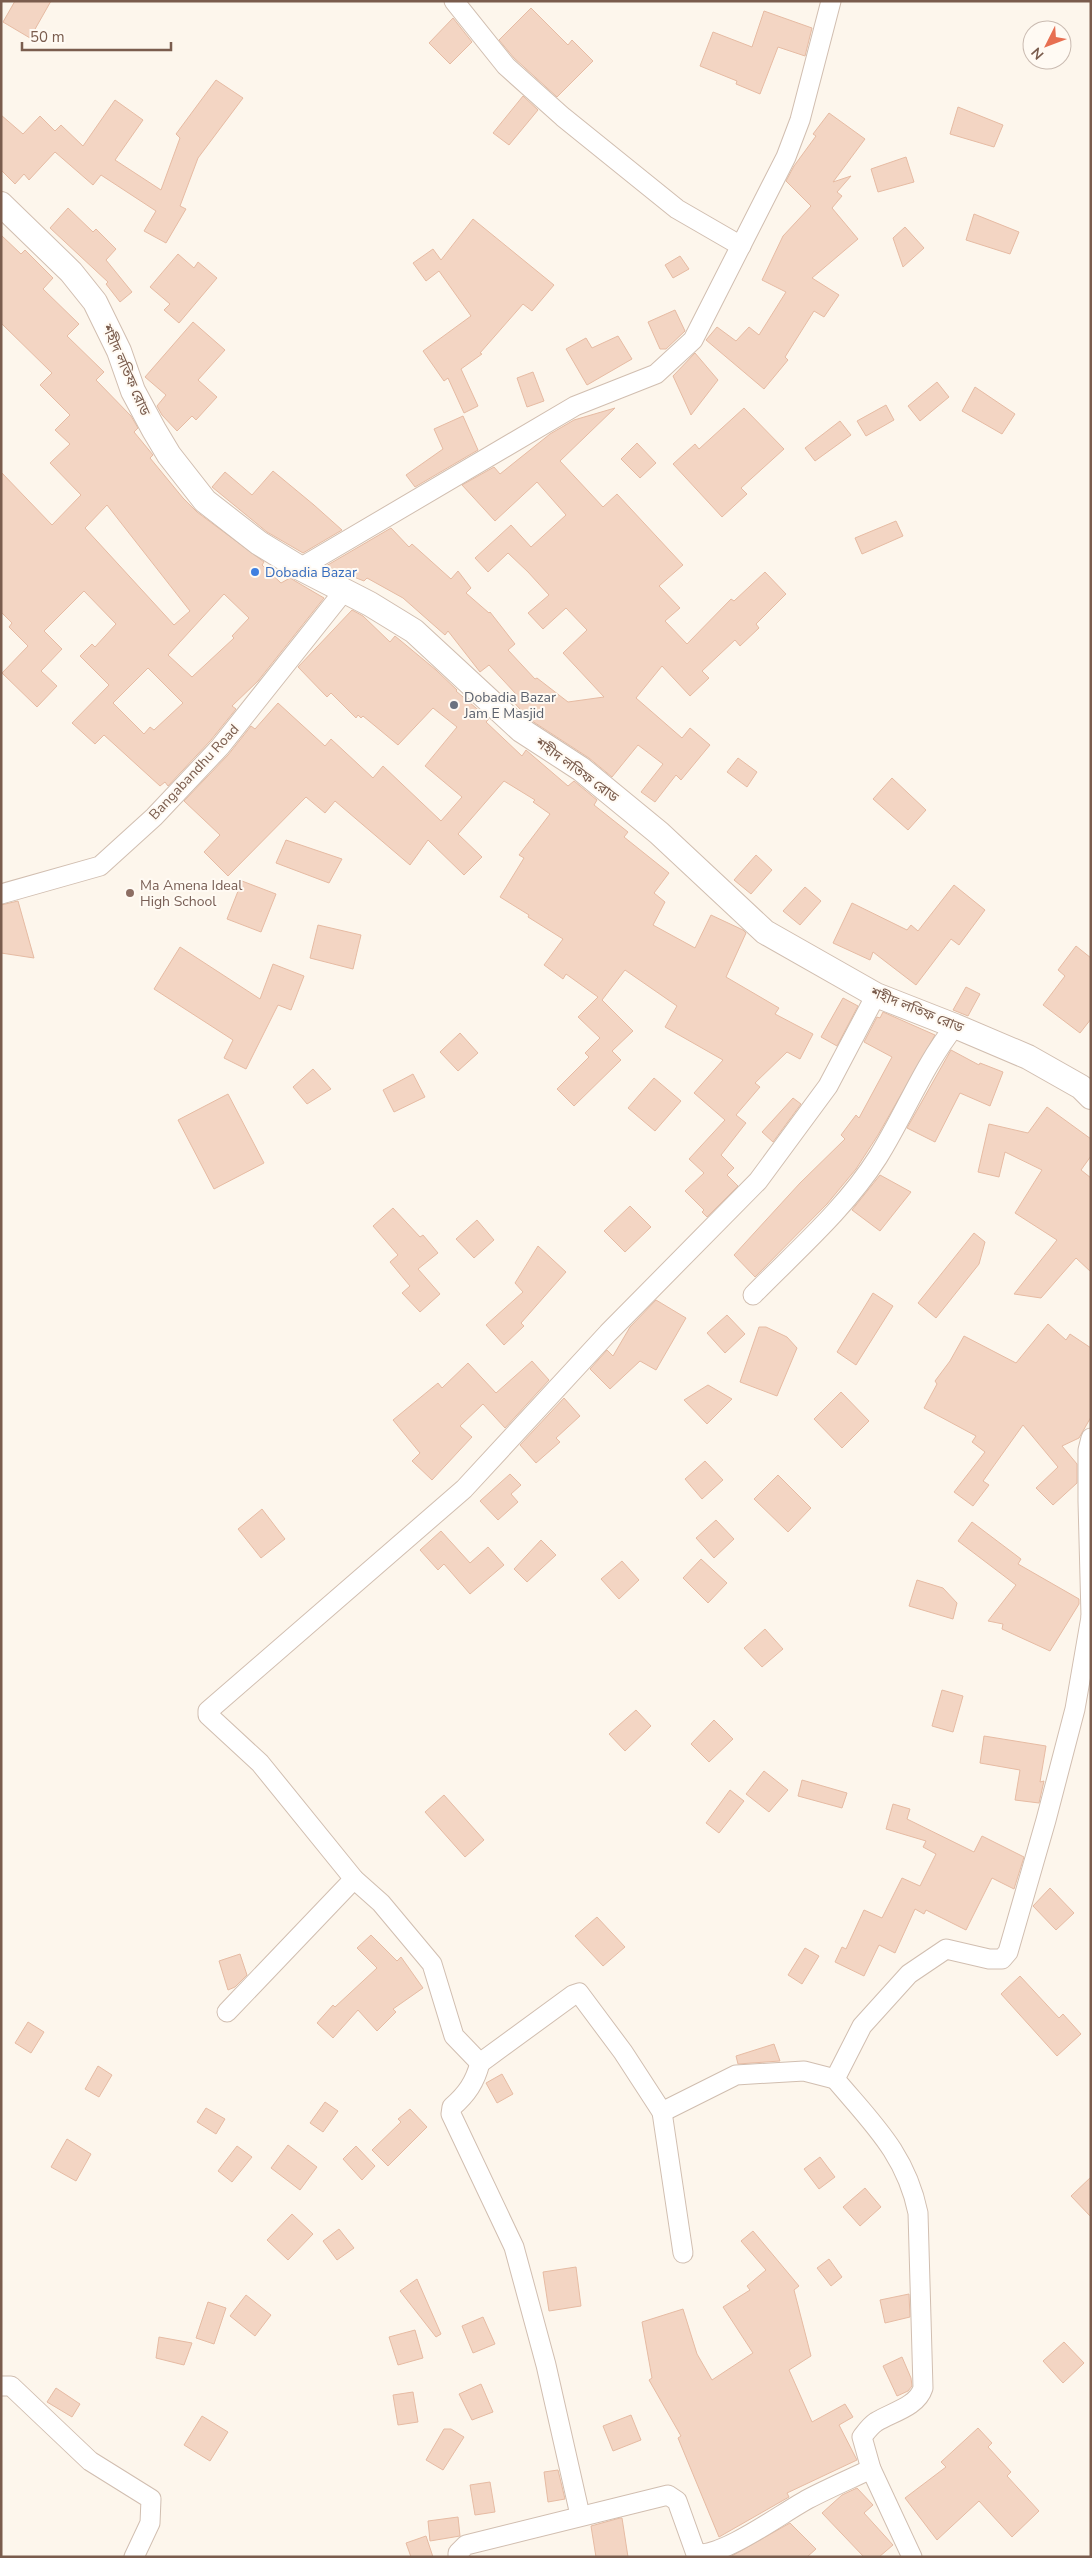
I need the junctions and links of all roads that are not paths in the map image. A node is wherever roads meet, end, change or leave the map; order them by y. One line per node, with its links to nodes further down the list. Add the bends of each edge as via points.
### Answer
1 (454, 1): 4 (street, via 506,66 563,118 676,209)
2 (831, 1): 4 (street, via 786,157)
3 (1, 204): 5 (street, শহীদ লতিফ রোড, via 70,272 95,302 119,351 133,391 154,430 205,501 259,543)
4 (741, 246): 5 (street, via 693,340 656,374 575,406)
5 (300, 568): 6 (street, শহীদ লতিফ রোড)
6 (344, 591): 7 (street, Bangabandhu Road, via 220,747 154,817 100,866); 8 (street, শহীদ লতিফ রোড, via 414,631 521,730 580,769 659,833 765,932)
7 (1, 894)
8 (876, 995): 9 (street, শহীদ লতিফ রোড); 14 (street, via 828,1086 758,1181 608,1334 464,1489 208,1711 208,1715 260,1763)
9 (955, 1026): 10 (street, শহীদ লতিফ রোড, via 1028,1057 1081,1087); 11 (street, via 939,1046 878,1158 838,1208)
10 (1091, 1097)
11 (753, 1295)
12 (1091, 1438): 13 (street, via 1088,1501)
13 (1091, 1617): 17 (street, via 1075,1709 1008,1952 1002,1959 989,1959 946,1949 909,1974 862,2026)
14 (354, 1879): 15 (street); 16 (street, via 381,1903 432,1964 454,2036)
15 (227, 2012)
16 (480, 2063): 18 (street, via 580,1993); 22 (street, via 477,2077 466,2095 452,2107 451,2114 514,2248 546,2365)
17 (835, 2079): 18 (street, via 804,2071 736,2075); 21 (street, via 892,2147 914,2192 918,2213 923,2388 914,2402 874,2424 862,2437)
18 (662, 2112): 19 (street)
19 (683, 2253)
20 (1, 2386): 23 (street, via 11,2386 90,2461 151,2499 150,2523)
21 (871, 2469): 22 (street, via 808,2499 730,2545 705,2555 696,2554 677,2501 668,2495); 25 (street)
22 (580, 2515): 24 (street, via 466,2546 458,2552)
23 (134, 2557)
24 (458, 2557)
25 (912, 2557)

